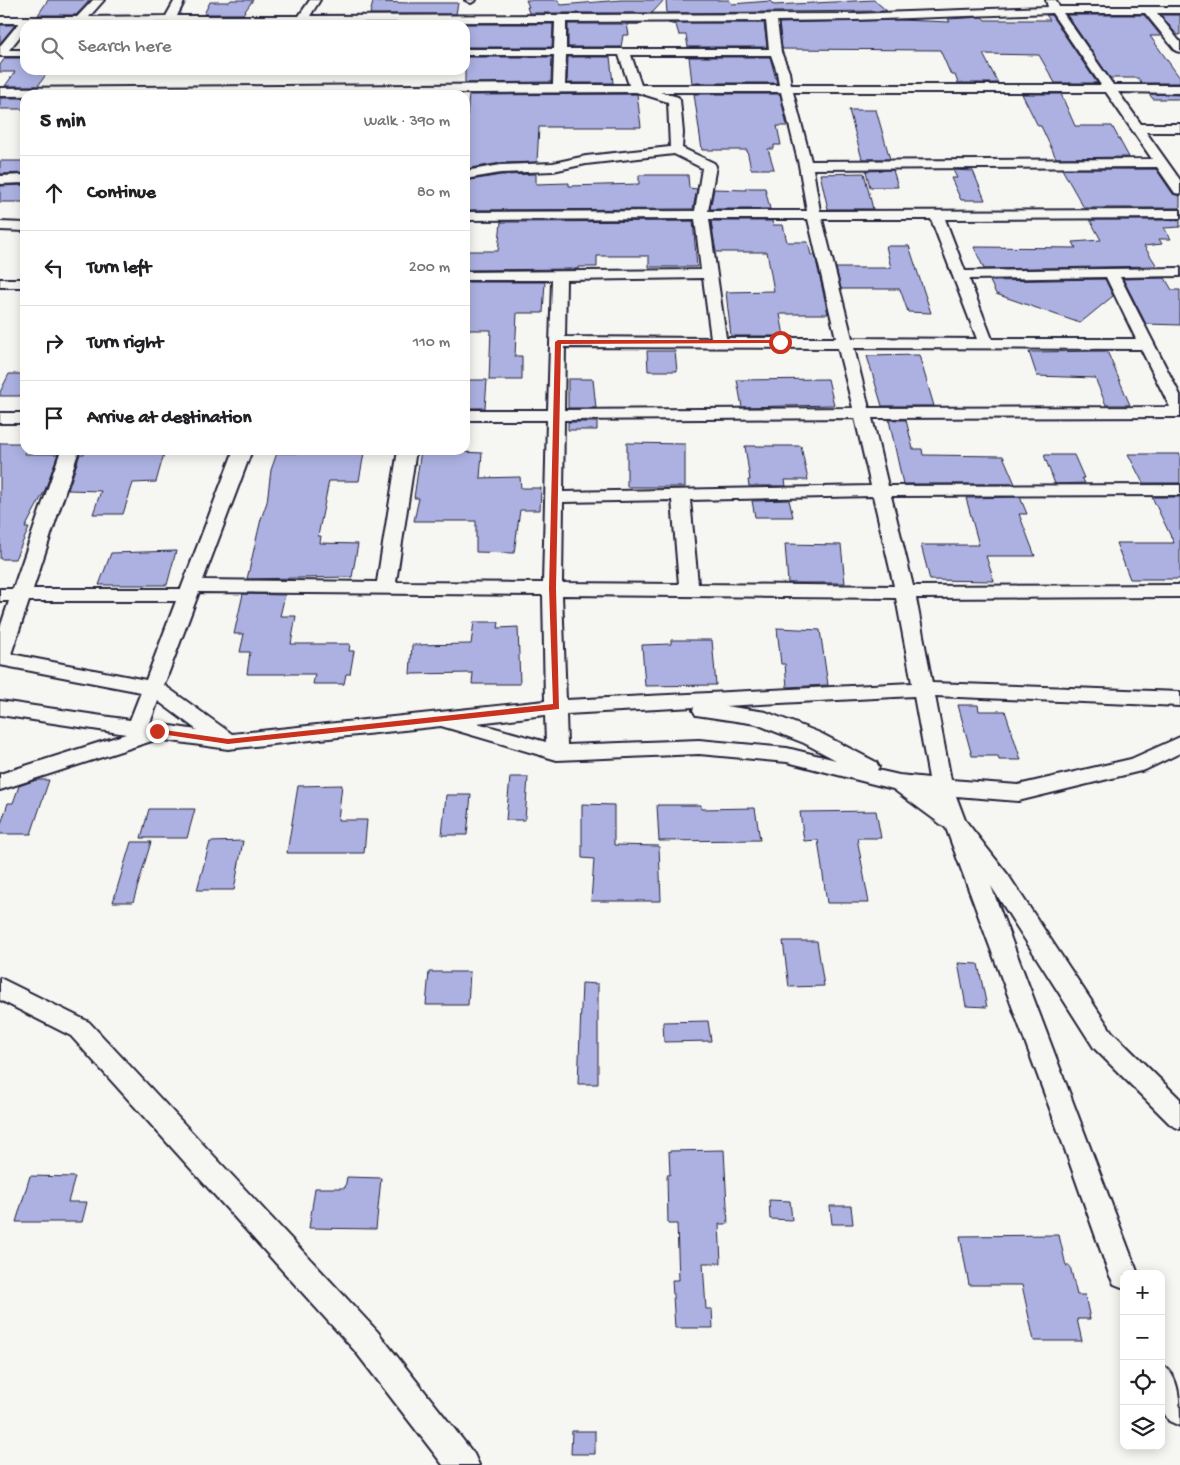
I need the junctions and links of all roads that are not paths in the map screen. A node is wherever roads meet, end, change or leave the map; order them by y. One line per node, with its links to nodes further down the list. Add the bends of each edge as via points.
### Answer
1 (99, 0): 15 (street)
2 (180, 0): 16 (street)
3 (315, 0): 11 (street)
4 (470, 0): 12 (street)
5 (928, 0): 9 (street)
6 (1053, 5): 7 (street); 9 (street); 33 (street)
7 (1148, 9): 8 (street); 22 (street)
8 (1180, 10)
9 (940, 15): 10 (street, via 852,12)
10 (771, 18): 20 (street); 26 (street)
11 (303, 19): 17 (street); 18 (street)
12 (470, 19): 19 (street); 20 (street)
13 (0, 20): 14 (street)
14 (26, 20)
15 (80, 20)
16 (170, 20)
17 (274, 20)
18 (320, 20)
19 (431, 20)
20 (561, 20): 24 (street)
21 (20, 28): 27 (street)
22 (1180, 50)
23 (470, 52): 24 (street)
24 (561, 52): 25 (street); 29 (street)
25 (624, 52): 26 (street); 30 (street)
26 (775, 52): 32 (street)
27 (0, 53): 28 (street)
28 (20, 53)
29 (559, 88): 30 (street); 34 (street)
30 (636, 88): 32 (street); 39 (street, via 674,100)
31 (1180, 89): 33 (street)
32 (786, 90): 33 (street); 41 (street)
33 (1110, 90): 37 (street)
34 (470, 92)
35 (5, 96): 36 (street)
36 (20, 96)
37 (1137, 128): 38 (street); 40 (street)
38 (1180, 128)
39 (676, 150): 42 (street, via 553,167); 49 (street, via 709,166)
40 (1161, 163): 41 (street); 45 (street)
41 (806, 165): 46 (street)
42 (470, 173)
43 (0, 180): 44 (street)
44 (20, 180)
45 (1180, 190)
46 (814, 214): 47 (street); 49 (street); 64 (street)
47 (936, 214): 48 (street); 57 (street)
48 (1180, 214)
49 (701, 215): 50 (street); 55 (street)
50 (470, 216)
51 (0, 226): 52 (street)
52 (20, 227)
53 (1180, 272): 54 (street)
54 (1110, 273): 57 (street); 66 (street)
55 (710, 274): 56 (street); 63 (street)
56 (559, 275): 58 (street); 62 (street)
57 (960, 275): 65 (street)
58 (470, 276)
59 (4, 283): 60 (street); 61 (street)
60 (20, 283)
61 (0, 297)
62 (558, 342): 63 (street); 70 (street)
63 (719, 342): 64 (street)
64 (845, 342): 65 (street); 68 (street)
65 (986, 343): 66 (street)
66 (1146, 344): 67 (street)
67 (1180, 411): 68 (street)
68 (863, 414): 70 (street); 77 (street)
69 (470, 415): 70 (street)
70 (556, 415): 79 (street)
71 (0, 418): 72 (street)
72 (20, 418)
73 (68, 455): 87 (street)
74 (241, 455): 82 (street)
75 (406, 455): 80 (street)
76 (1180, 490): 77 (street)
77 (882, 491): 78 (street); 85 (street)
78 (681, 495): 79 (street); 83 (street)
79 (555, 498): 81 (street)
80 (386, 588): 81 (street); 82 (street)
81 (552, 588): 83 (street); 93 (street)
82 (191, 590): 87 (street); 89 (street)
83 (689, 590): 85 (street)
84 (1180, 591): 85 (street)
85 (905, 592): 90 (street)
86 (0, 595): 87 (street)
87 (21, 595): 88 (street)
88 (0, 657): 89 (street)
89 (154, 688): 96 (street); 97 (street)
90 (923, 690): 91 (street); 92 (street); 102 (street)
91 (1180, 698)
92 (643, 703): 93 (street); 101 (street, via 759,717 812,738)
93 (557, 707): 95 (street); 99 (street)
94 (0, 708): 96 (street)
95 (439, 718): 97 (street); 99 (street)
96 (148, 730): 97 (street); 100 (street)
97 (228, 742)
98 (1180, 744): 102 (street, via 1138,765 1018,792)
99 (557, 753): 101 (street, via 699,747 786,755)
100 (0, 782)
101 (899, 783): 102 (street); 103 (street)
102 (941, 786): 103 (street)
103 (954, 823): 105 (street, via 1000,881 1103,1040); 106 (street)
104 (0, 988): 109 (street, via 80,1029 366,1341)
105 (1180, 1117)
106 (1123, 1270)
107 (1165, 1386): 108 (street)
108 (1180, 1410)
109 (464, 1465)

